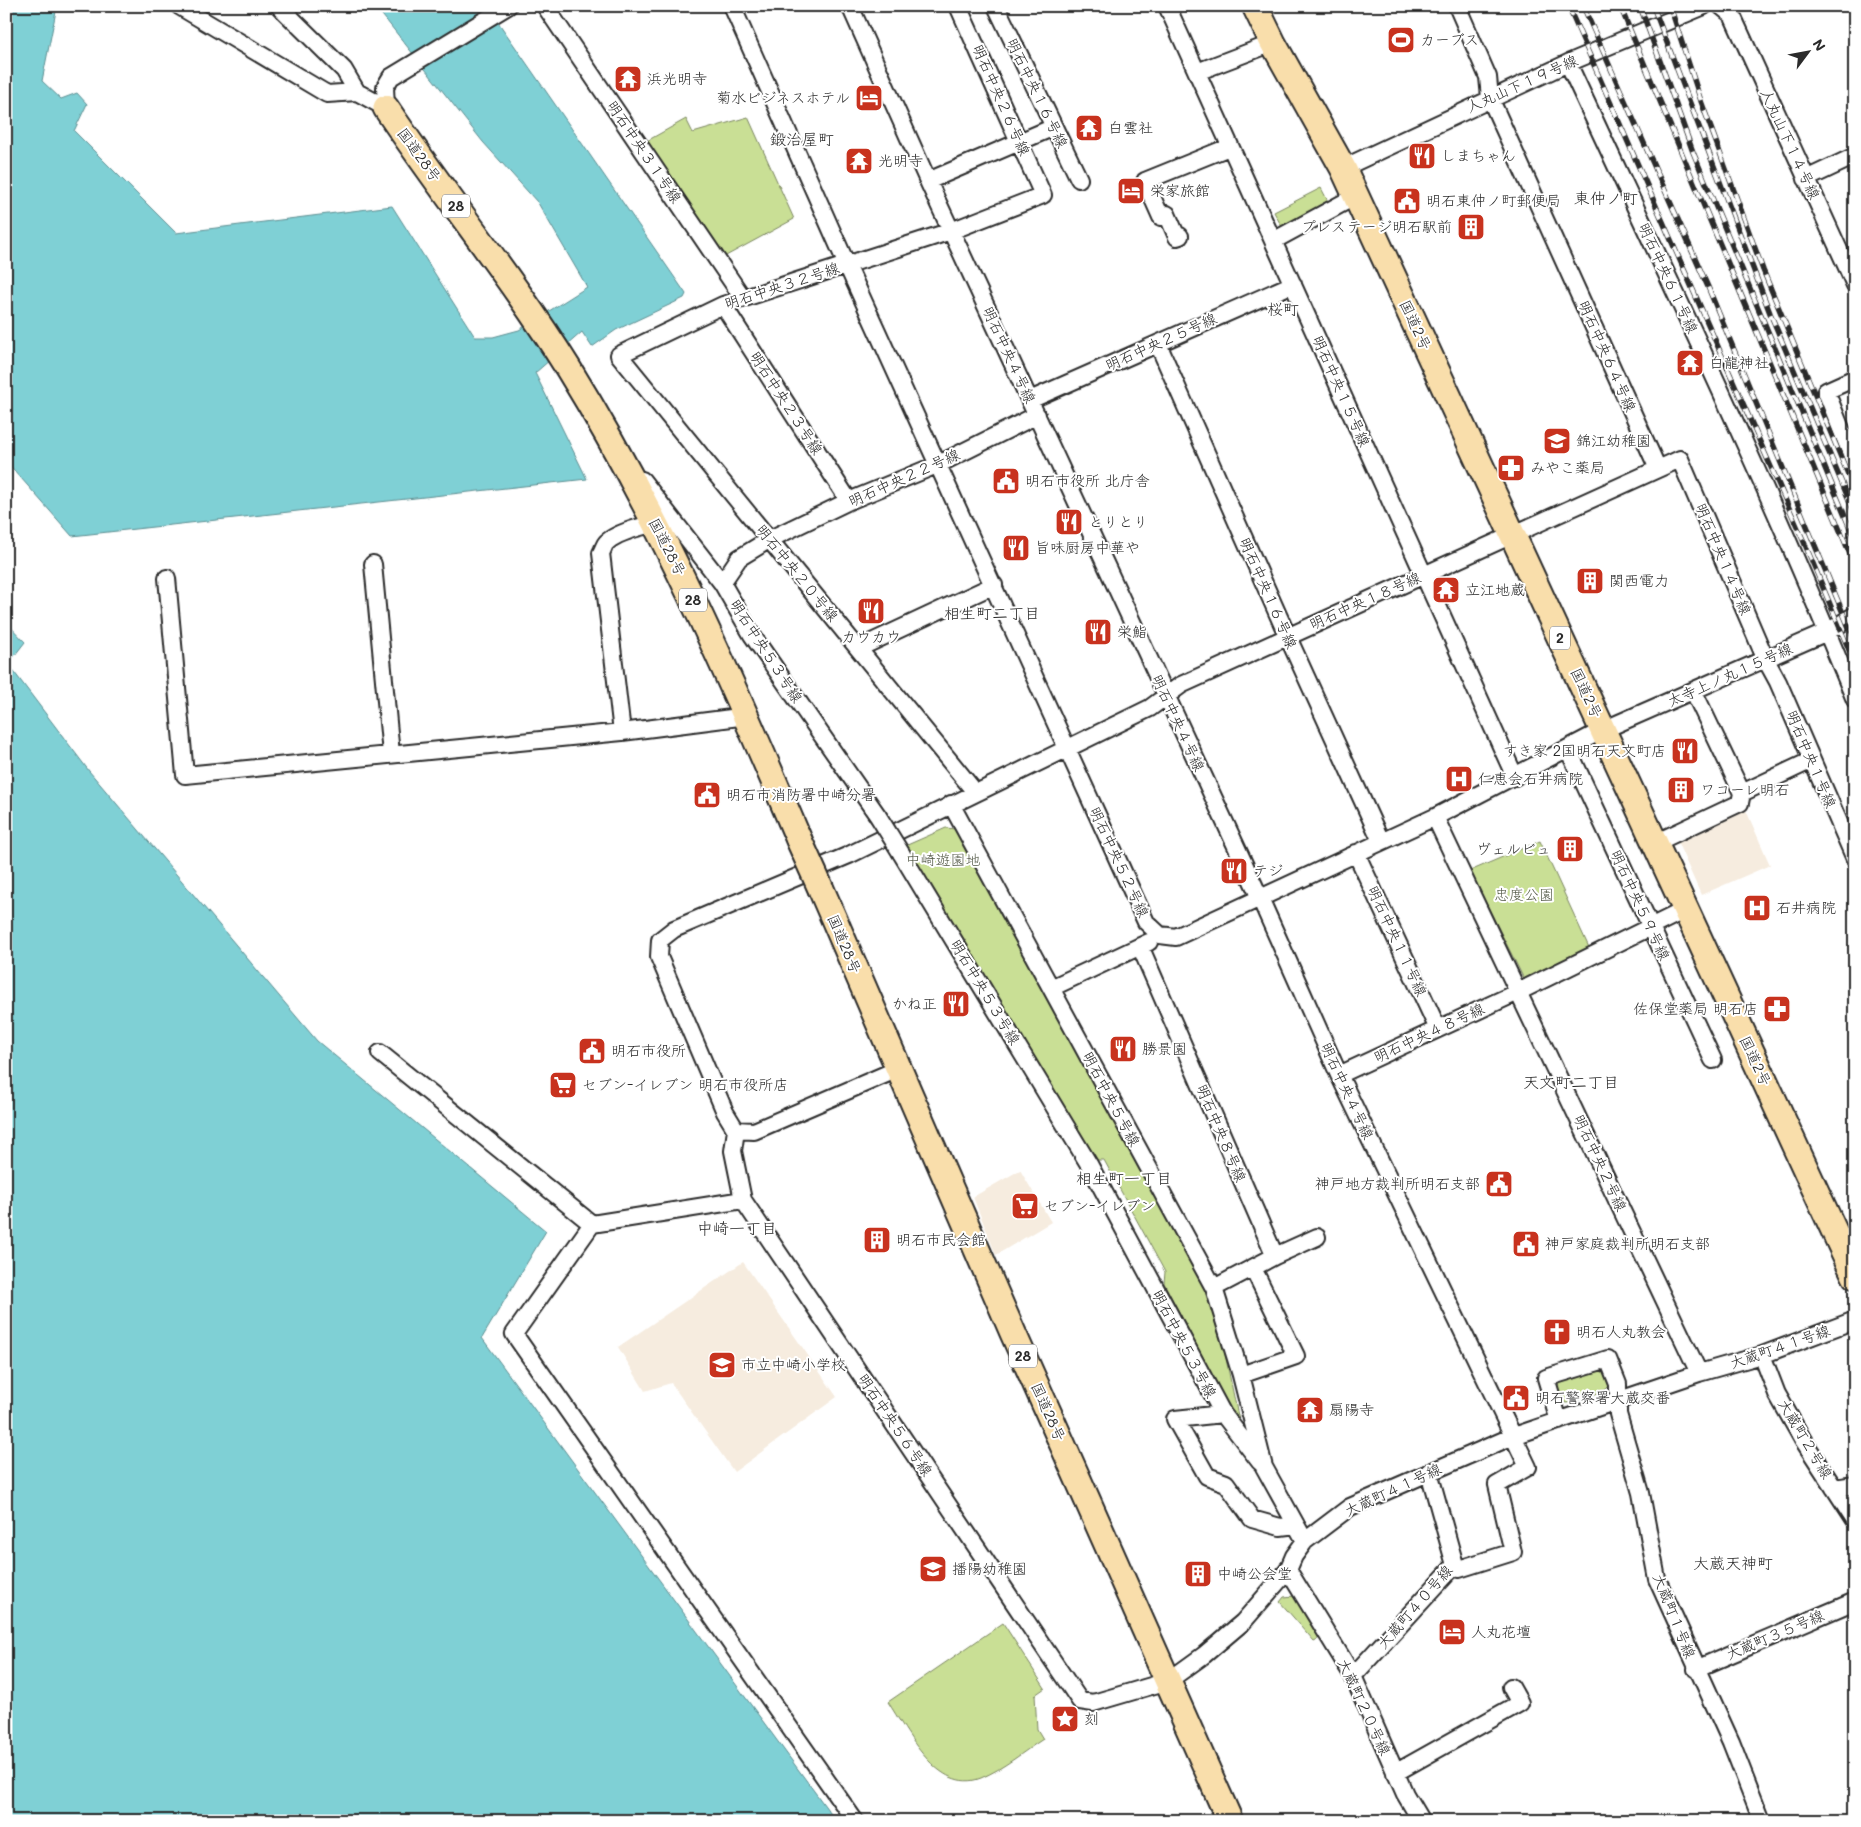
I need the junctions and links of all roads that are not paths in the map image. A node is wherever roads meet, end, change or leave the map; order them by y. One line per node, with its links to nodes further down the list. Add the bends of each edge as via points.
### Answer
1 (179, 6): 17 (street, via 327,94)
2 (279, 6): 17 (street, via 344,70)
3 (508, 6): 19 (street, via 391,77 384,87)
4 (545, 6): 36 (street, 明石中央３１号線)
5 (732, 6): 33 (street, 明石中央５２号線)
6 (850, 6): 27 (street, 明石中央４号線)
7 (958, 6): 21 (street, 明石中央２６号線)
8 (996, 6): 20 (street, 明石中央１６号線)
9 (1167, 6): 16 (street, 明石中央１５号線)
10 (1255, 6): 14 (highway, 国道2号 / 2)
11 (1457, 6): 18 (street, 明石中央６４号線, via 1488,77)
12 (1704, 6): 15 (street, 人丸山下１９号線)
13 (1721, 6): 26 (street, 人丸山下１４号線, via 1732,15)
14 (1273, 43): 16 (street); 24 (highway, 国道2号 / 2)
15 (1568, 63): 18 (street, 人丸山下１９号線); 56 (street, 明石中央６１号線)
16 (1197, 72): 22 (street, 明石中央１５号線)
17 (357, 92): 19 (street)
18 (1490, 98): 24 (street, 人丸山下１９号線); 45 (street, 明石中央６４号線)
19 (386, 108): 47 (highway, 国道28号 / 28, via 527,303 608,437)
20 (1054, 127): 21 (street); 25 (street, 明石中央１６号線)
21 (1019, 142): 27 (street); 28 (street, 明石中央２６号線)
22 (1229, 147): 31 (street, via 1145,181 1161,217 1167,214 1177,237); 32 (street, 明石中央１５号線)
23 (1855, 156): 26 (street)
24 (1343, 168): 29 (highway, 国道2号 / 2)
25 (1079, 179)
26 (1806, 179): 35 (street, 人丸山下１４号線)
27 (928, 181): 30 (street, 明石中央４号線)
28 (1044, 195): 30 (street, 明石中央３２号線)
29 (1356, 196): 32 (street); 48 (highway, 国道2号 / 2)
30 (951, 231): 33 (street, 明石中央３２号線); 41 (street, 明石中央４号線)
31 (1180, 236)
32 (1273, 240): 34 (street, 明石中央１５号線)
33 (847, 265): 36 (street, 明石中央３２号線); 43 (street, 明石中央５２号線)
34 (1292, 284): 38 (street, 明石中央２５号線); 51 (street, 明石中央１５号線)
35 (1855, 284)
36 (743, 298): 37 (street, 明石中央３２号線)
37 (723, 305): 39 (street, 明石中央３２号線); 46 (street, 明石中央２３号線)
38 (1158, 344): 41 (street, 明石中央２５号線); 57 (street, 明石中央１６号線)
39 (619, 355): 49 (street, 明石中央２０号線)
40 (1855, 378): 44 (street, via 1826,391)
41 (1030, 400): 42 (street, 明石中央４号線)
42 (1037, 415): 43 (street, 明石中央２２号線); 61 (street, 明石中央４号線)
43 (939, 464): 46 (street, 明石中央２２号線); 54 (street, 明石中央５２号線)
44 (1855, 464)
45 (1658, 469): 48 (street); 59 (street, 明石中央１４号線, via 1680,459)
46 (850, 501): 49 (street, 明石中央２２号線)
47 (664, 521): 53 (street); 63 (highway, 国道28号 / 28); 65 (street, via 607,542 601,553)
48 (1512, 534): 51 (street, 明石中央１８号線); 64 (highway, 国道2号 / 2)
49 (770, 539): 53 (street, 明石中央５３号線, via 739,558); 58 (street, 明石中央２０号線)
50 (373, 564): 68 (street)
51 (1424, 575): 57 (street, 明石中央１８号線); 70 (street, 明石中央１５号線)
52 (167, 578): 68 (street, via 186,775)
53 (722, 582): 104 (street, 明石中央５３号線, bridge, via 752,635 878,816 1090,1166)
54 (994, 585): 58 (street); 66 (street, 明石中央５２号線)
55 (1855, 615): 56 (street, 太寺上ノ丸１５号線)
56 (1828, 632): 59 (street, 太寺上ノ丸１５号線); 62 (street, 明石中央６１号線)
57 (1286, 636): 61 (street, 明石中央１８号線, via 1181,685); 75 (street, 明石中央１６号線)
58 (859, 648): 71 (street, 明石中央２０号線)
59 (1766, 660): 60 (street, 太寺上ノ丸１５号線); 69 (street, 明石中央１号線)
60 (1694, 692): 64 (street, 太寺上ノ丸１５号線); 72 (street)
61 (1165, 697): 66 (street, 明石中央１８号線, via 1150,708); 79 (street, 明石中央４号線)
62 (1855, 700)
63 (747, 716): 65 (street); 89 (highway, 国道28号 / 28, bridge)
64 (1603, 730): 67 (street); 76 (highway, 国道2号 / 2)
65 (622, 732): 68 (street)
66 (1066, 748): 71 (street); 82 (street, 明石中央５２号線, via 1146,922)
67 (1568, 749): 70 (street); 81 (street, 明石中央５９号線)
68 (391, 754)
69 (1812, 760): 72 (street); 78 (street, 明石中央１号線)
70 (1515, 777): 74 (street)
71 (974, 792): 73 (street)
72 (1742, 793): 76 (street, via 1740,803)
73 (951, 804): 84 (street, 明石中央５号線); 91 (street, via 849,855 674,929 660,940 658,957 725,1112)
74 (1436, 817): 75 (street); 85 (street, 明石中央２号線)
75 (1381, 841): 77 (street)
76 (1654, 843): 80 (highway, 国道2号 / 2)
77 (1356, 853): 79 (street); 86 (street, 明石中央１１号線)
78 (1855, 858)
79 (1260, 898): 82 (street, via 1176,937); 90 (street, 明石中央４号線)
80 (1685, 910): 81 (street, 明石中央４８号線); 97 (highway, 国道2号 / 2)
81 (1651, 927): 85 (street, 明石中央４８号線); 88 (street, 明石中央５９号線)
82 (1160, 935): 83 (street)
83 (1140, 946): 84 (street); 95 (street, 明石中央８号線)
84 (1051, 988): 98 (street, 明石中央５号線)
85 (1518, 992): 86 (street, 明石中央４８号線); 101 (street, 明石中央２号線)
86 (1438, 1029): 90 (street, 明石中央４８号線)
87 (380, 1053): 93 (street)
88 (1713, 1060)
89 (898, 1069): 91 (street, via 754,1131); 119 (highway, 国道28号 / 28)
90 (1339, 1075): 106 (street, 明石中央４号線)
91 (736, 1130): 92 (street, via 734,1151)
92 (743, 1200): 93 (street); 119 (street, 明石中央５６号線, via 1080,1701 1093,1703)
93 (592, 1224): 122 (street, via 514,1334)
94 (1317, 1237): 95 (street)
95 (1275, 1256): 96 (street)
96 (1253, 1268): 98 (street); 102 (street, via 1296,1356)
97 (1855, 1276)
98 (1214, 1288): 102 (street, 明石中央５号線)
99 (1855, 1320): 100 (street, 大蔵町４１号線)
100 (1762, 1355): 101 (street, 大蔵町４１号線); 110 (street, 大蔵町２号線, via 1777,1394)
101 (1699, 1373): 103 (street, 大蔵町４１号線)
102 (1241, 1375): 107 (street, 明石中央５号線)
103 (1619, 1401): 105 (street, 大蔵町４１号線); 105 (street, via 1618,1384 1608,1359 1546,1378); 117 (street, 大蔵町１号線, via 1618,1414 1641,1493 1657,1579)
104 (1223, 1414): 107 (street, 明石中央５３号線); 112 (street, via 1175,1419 1206,1476 1226,1483 1252,1519 1280,1528)
105 (1558, 1421): 106 (street, 大蔵町４１号線)
106 (1511, 1436): 108 (street, 大蔵町４１号線); 114 (street, 明石中央４号線, via 1528,1467 1497,1485 1513,1552 1459,1569)
107 (1264, 1467): 112 (street, 明石中央５号線)
108 (1429, 1472): 113 (street, 大蔵町４１号線, via 1350,1507); 114 (street, 大蔵町４０号線)
109 (1855, 1486): 110 (street)
110 (1834, 1488): 111 (street, 大蔵町２号線)
111 (1855, 1520)
112 (1296, 1525): 113 (street, 明石中央５号線)
113 (1305, 1541): 115 (street, 大蔵町４１号線)
114 (1455, 1565): 118 (street, 大蔵町４０号線)
115 (1288, 1570): 118 (street, 大蔵町２０号線); 119 (street, 大蔵町４１号線, via 1243,1622)
116 (1855, 1601): 117 (street, 大蔵町３５号線)
117 (1696, 1670): 125 (street, 大蔵町１号線, via 1731,1742)
118 (1353, 1676): 121 (street, 大蔵町２０号線)
119 (1168, 1681): 123 (highway, 国道28号 / 28)
120 (1511, 1687): 121 (street, via 1520,1703)
121 (1395, 1773): 124 (street, 大蔵町２０号線)
122 (855, 1821)
123 (1230, 1821)
124 (1421, 1821)
125 (1762, 1821)

